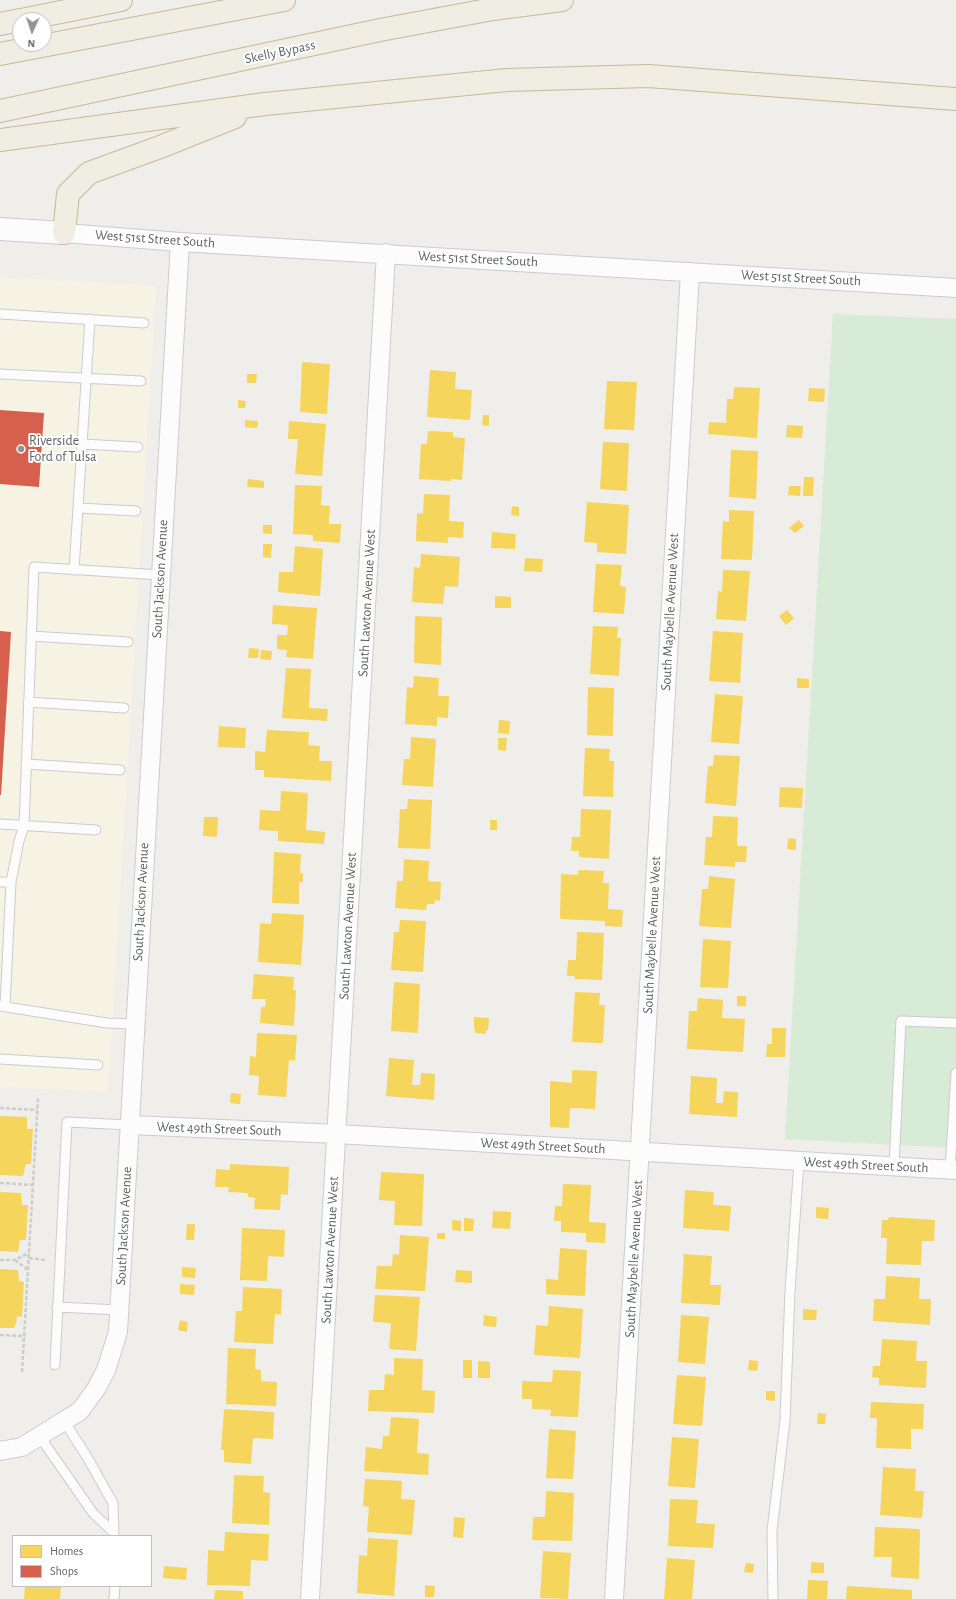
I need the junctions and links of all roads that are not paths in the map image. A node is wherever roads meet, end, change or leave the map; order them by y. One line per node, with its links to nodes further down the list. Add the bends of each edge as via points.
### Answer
1 (121, 0): 4 (highway)
2 (284, 0): 7 (highway)
3 (562, 0): 10 (highway, Skelly Bypass, via 493,9 387,29)
4 (52, 14)
5 (12, 22): 6 (highway)
6 (0, 24)
7 (0, 54)
8 (956, 99): 9 (highway, via 648,76 507,80)
9 (265, 104): 11 (highway); 13 (highway, via 89,173 68,194)
10 (0, 111)
11 (0, 140)
12 (0, 229): 13 (street, West 51st Street South)
13 (64, 232): 14 (street, West 51st Street South)
14 (180, 242): 15 (street, West 51st Street South); 29 (street, South Jackson Avenue)
15 (386, 253): 16 (street, West 51st Street South); 48 (street, South Lawton Avenue West)
16 (690, 272): 17 (street, West 51st Street South); 49 (street, South Maybelle Avenue West)
17 (956, 288)
18 (0, 314): 19 (lane)
19 (90, 320): 20 (lane); 22 (lane)
20 (144, 323)
21 (0, 374): 22 (lane)
22 (86, 378): 23 (lane); 24 (lane)
23 (141, 381)
24 (82, 444): 25 (lane); 26 (lane)
25 (138, 447)
26 (78, 508): 27 (lane); 28 (lane)
27 (136, 511)
28 (74, 570): 29 (lane); 30 (lane, via 34,567)
29 (161, 574): 43 (street, South Jackson Avenue)
30 (31, 636): 31 (lane); 32 (lane)
31 (128, 642)
32 (28, 702): 33 (lane); 34 (lane)
33 (124, 708)
34 (26, 764): 35 (lane); 37 (lane)
35 (120, 770)
36 (0, 824): 37 (lane)
37 (24, 826): 38 (lane); 40 (lane)
38 (96, 830)
39 (0, 882): 40 (lane)
40 (11, 882): 41 (lane)
41 (3, 1006): 43 (lane, via 107,1023)
42 (956, 1022): 51 (lane, via 901,1021)
43 (134, 1024): 47 (street, South Jackson Avenue)
44 (0, 1059): 45 (lane)
45 (98, 1065)
46 (956, 1073): 52 (lane)
47 (130, 1125): 48 (street, West 49th Street South); 53 (lane, via 67,1122); 54 (street, South Jackson Avenue)
48 (337, 1134): 49 (street, West 49th Street South); 62 (street, South Lawton Avenue West)
49 (640, 1152): 50 (street, West 49th Street South); 63 (street, South Maybelle Avenue West)
50 (799, 1161): 51 (street, West 49th Street South); 64 (lane, via 785,1420 772,1531)
51 (894, 1166): 52 (street, West 49th Street South)
52 (953, 1170)
53 (57, 1307): 54 (lane); 55 (lane)
54 (119, 1310): 56 (street, South Jackson Avenue, via 118,1332 106,1370 80,1411)
55 (55, 1365)
56 (64, 1421): 57 (street); 59 (lane, via 113,1503)
57 (40, 1437): 58 (street, via 22,1447); 59 (lane, via 93,1513)
58 (0, 1451)
59 (114, 1534)
60 (115, 1587): 61 (lane)
61 (114, 1599)
62 (310, 1599)
63 (614, 1599)
64 (773, 1599)

